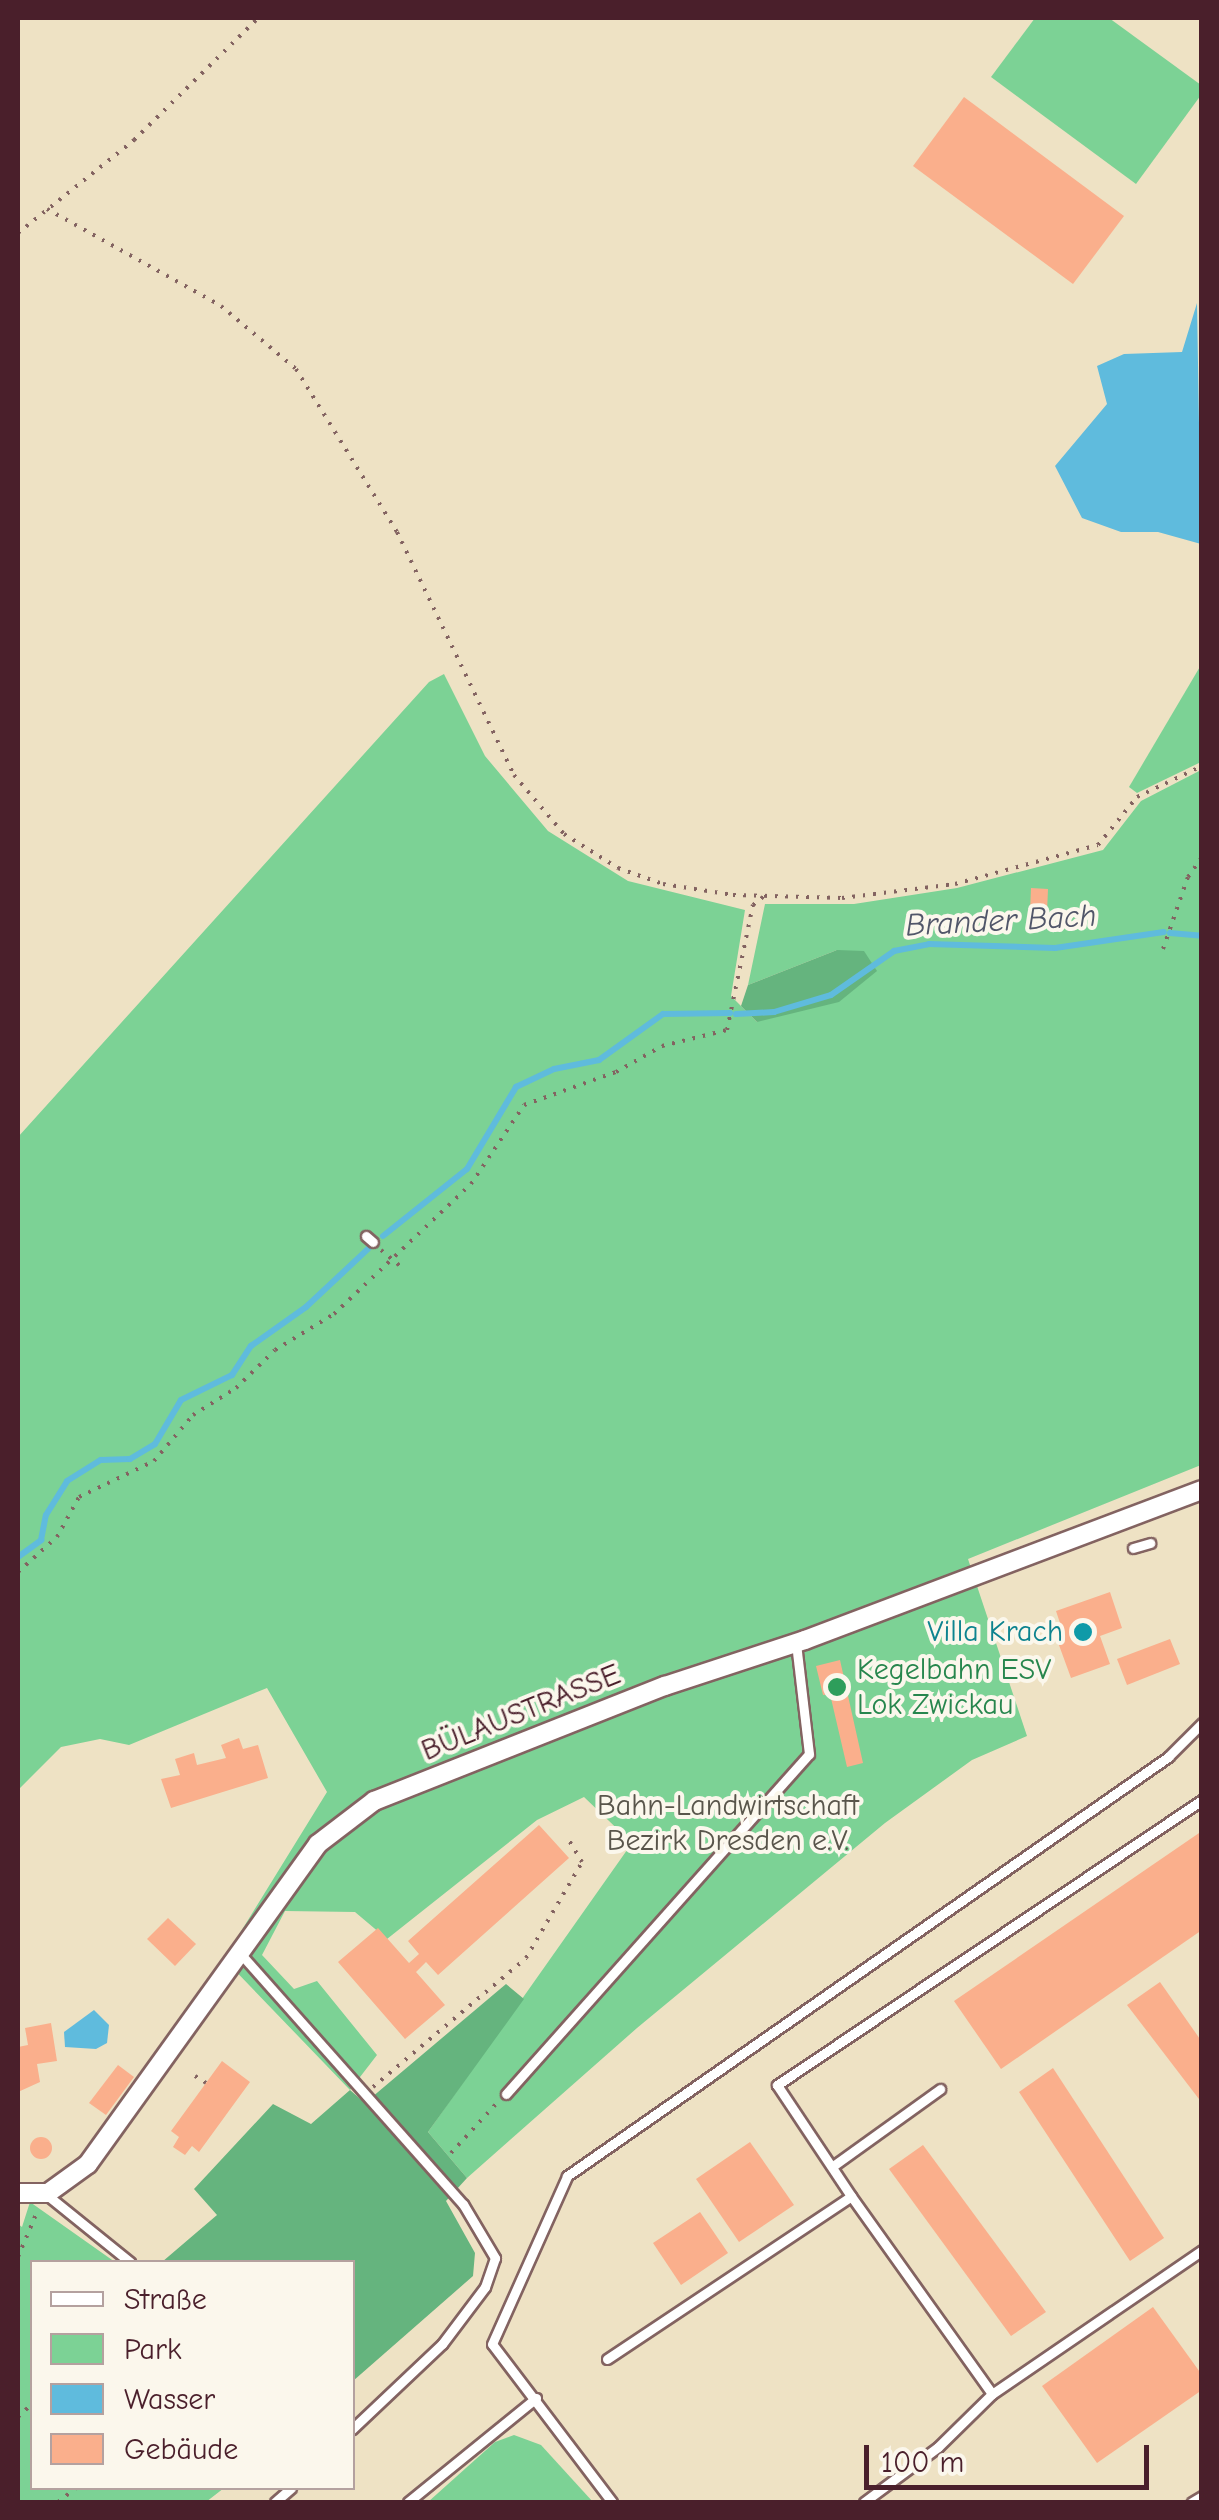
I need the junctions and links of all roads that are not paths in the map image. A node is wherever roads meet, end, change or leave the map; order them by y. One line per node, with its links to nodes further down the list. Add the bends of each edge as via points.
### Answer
1 (1202, 1490): 4 (street, BÜLAUSTRASSE)
2 (1150, 1543): 3 (lane)
3 (1134, 1548)
4 (796, 1644): 7 (street, BÜLAUSTRASSE, via 665,1686 374,1801 318,1844); 9 (lane, via 809,1754)
5 (1202, 1723): 18 (lane, via 1168,1757 568,2176 492,2344)
6 (1202, 1800): 10 (lane, via 778,2085)
7 (239, 1952): 12 (street, BÜLAUSTRASSE, via 88,2164 68,2185); 19 (lane, via 463,2204 494,2258 485,2287 442,2344)
8 (940, 2089): 10 (lane)
9 (506, 2094)
10 (833, 2166): 13 (lane)
11 (18, 2194): 12 (street)
12 (44, 2194): 15 (lane)
13 (852, 2196): 16 (lane); 17 (lane)
14 (1202, 2250): 17 (lane)
15 (127, 2260)
16 (607, 2359)
17 (992, 2394): 23 (lane, via 938,2447)
18 (536, 2398): 21 (lane); 22 (lane)
19 (355, 2426)
20 (1202, 2496): 24 (lane)
21 (408, 2502)
22 (612, 2502)
23 (864, 2502)
24 (1192, 2502)

